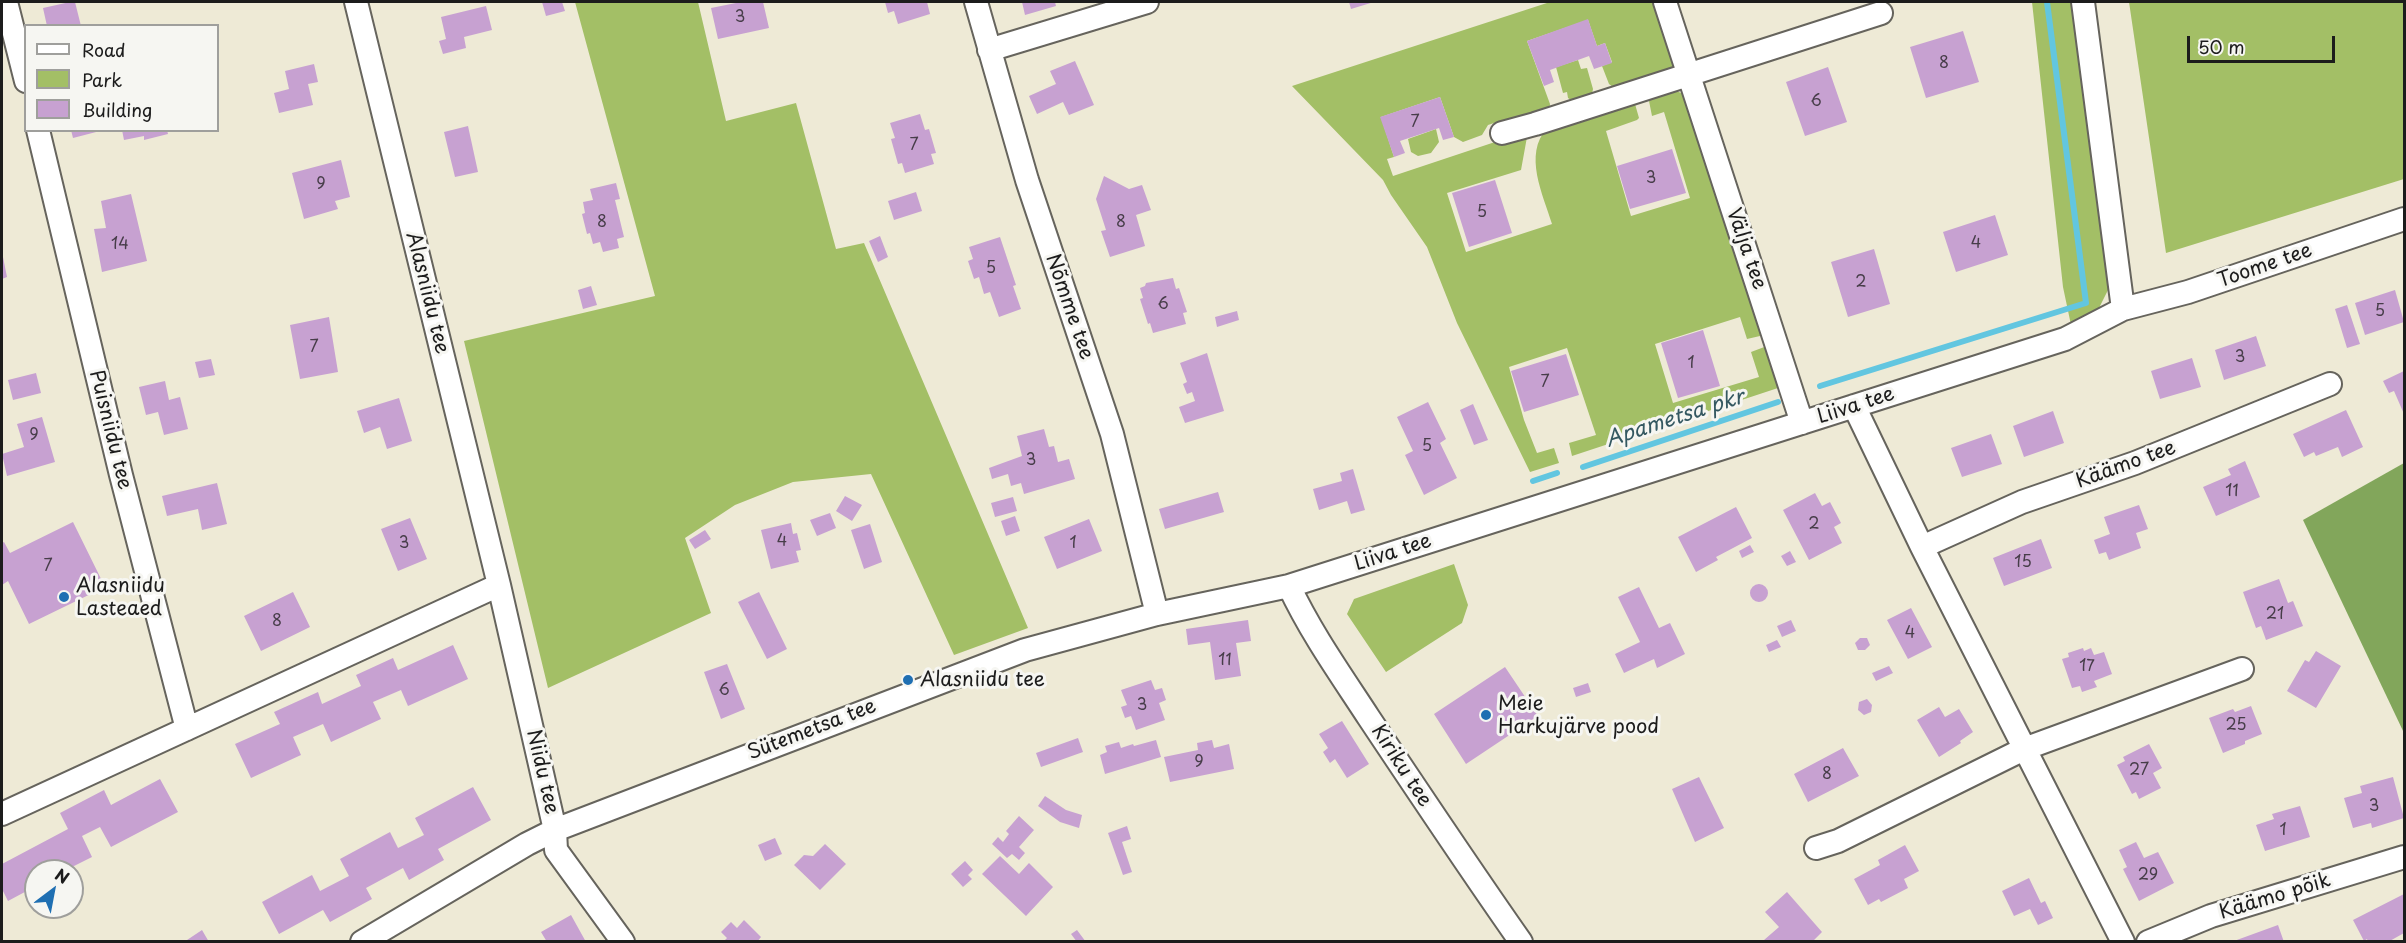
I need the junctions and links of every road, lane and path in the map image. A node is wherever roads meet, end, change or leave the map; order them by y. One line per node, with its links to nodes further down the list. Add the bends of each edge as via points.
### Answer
1 (6, 2): 9 (street)
2 (356, 2): 19 (street, Alasniidu tee)
3 (976, 2): 8 (street, Nõmme tee)
4 (1146, 2): 8 (street)
5 (1665, 2): 10 (street, Välja tee)
6 (2084, 2): 14 (street)
7 (1881, 13): 10 (street)
8 (989, 50): 21 (street, Nõmme tee, via 1027,180 1112,434)
9 (24, 73)
10 (1688, 76): 12 (street); 17 (street, Välja tee)
11 (38, 132): 23 (street, Puisniidu tee)
12 (1502, 133)
13 (2404, 219): 14 (street, Toome tee, via 2188,292)
14 (2124, 309): 16 (street, Liiva tee, via 2065,339)
15 (2330, 384): 18 (street, Käämo tee, via 2135,463 2022,502)
16 (1854, 406): 17 (street, Liiva tee); 18 (street)
17 (1802, 423): 20 (street, Liiva tee)
18 (1922, 547): 24 (street)
19 (499, 585): 23 (street); 26 (street, Niidu tee)
20 (1289, 586): 21 (street, Sütemetsa tee); 31 (street, Kiriku tee, via 1352,693)
21 (1157, 614): 26 (street, Sütemetsa tee, via 1025,650)
22 (2242, 669): 24 (street)
23 (187, 729): 25 (street)
24 (2024, 749): 27 (street, via 1838,841); 32 (street)
25 (2, 814)
26 (555, 830): 29 (street, Sütemetsa tee); 30 (street, Niidu tee, via 556,850)
27 (1816, 848)
28 (2404, 857): 33 (street, Käämo põik, via 2211,916)
29 (362, 942)
30 (623, 942)
31 (1521, 942)
32 (2123, 942)
33 (2148, 942)

